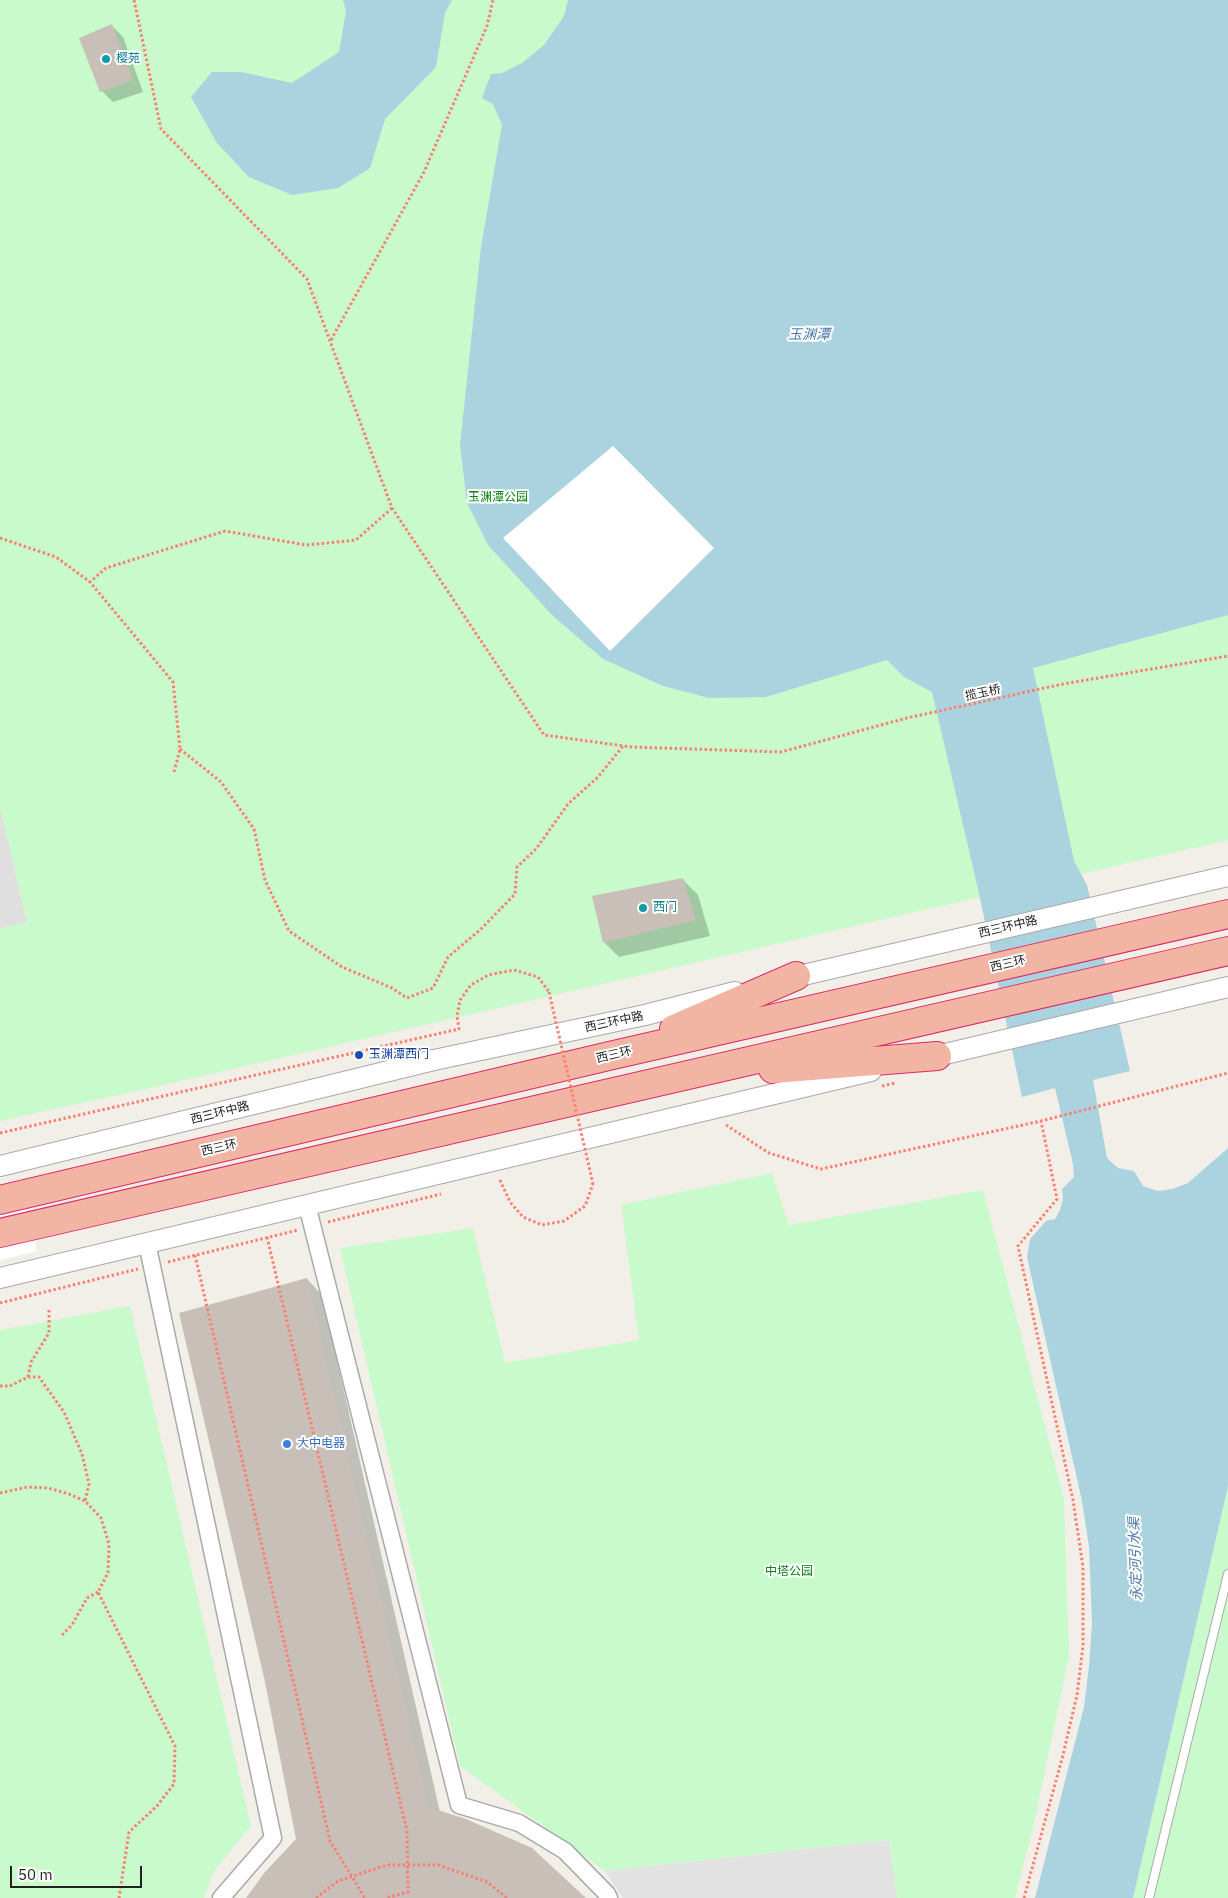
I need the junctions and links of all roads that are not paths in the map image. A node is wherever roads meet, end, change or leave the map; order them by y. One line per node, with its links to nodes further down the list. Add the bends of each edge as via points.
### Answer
1 (1228, 876): 4 (street, 西三环中路)
2 (1228, 914): 6 (highway, 西三环)
3 (1228, 951): 8 (highway)
4 (796, 976): 6 (highway); 9 (street, 西三环中路, via 645,1016 434,1060)
5 (1228, 987): 7 (street)
6 (609, 1056): 10 (highway, 西三环)
7 (936, 1056): 8 (highway); 11 (street)
8 (674, 1077): 12 (highway)
9 (0, 1166)
10 (0, 1200)
11 (307, 1205): 13 (street); 17 (street, via 459,1806 519,1823 565,1851)
12 (0, 1233)
13 (147, 1243): 14 (street); 16 (street, via 273,1838)
14 (0, 1278)
15 (1228, 1574): 18 (lane)
16 (221, 1898)
17 (608, 1898)
18 (1149, 1898)

